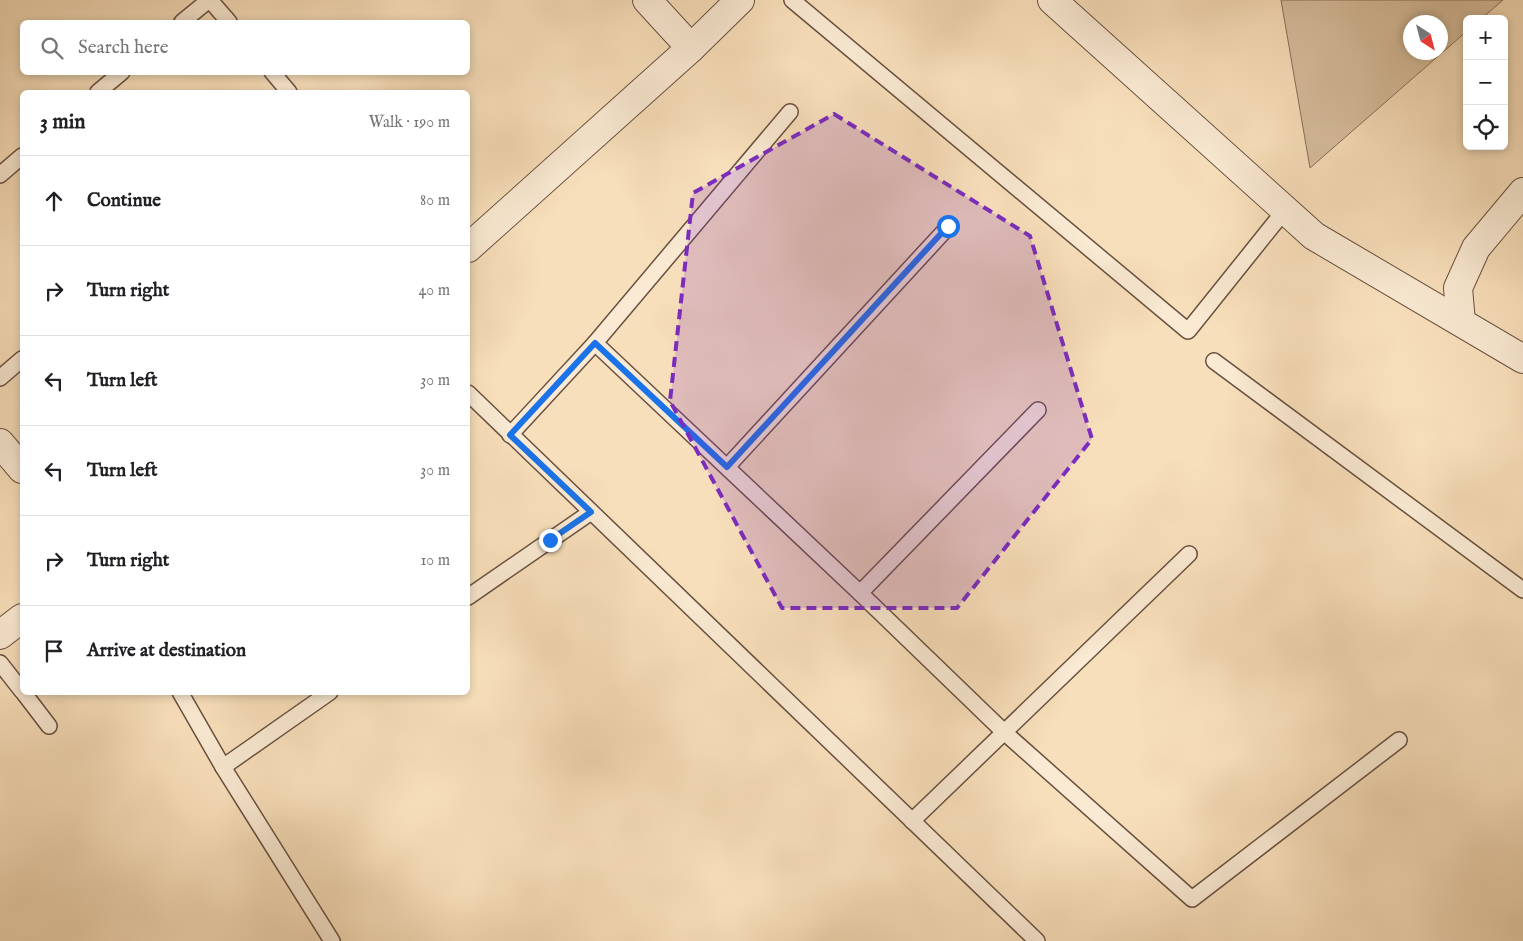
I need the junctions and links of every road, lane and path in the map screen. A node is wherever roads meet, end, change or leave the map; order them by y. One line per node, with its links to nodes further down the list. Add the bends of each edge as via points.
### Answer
1 (209, 0): 6 (lane); 7 (lane)
2 (646, 0): 8 (street)
3 (740, 0): 8 (street)
4 (792, 0): 17 (lane, via 1188,331)
5 (1052, 0): 17 (street)
6 (184, 20)
7 (227, 20)
8 (691, 48): 19 (street)
9 (118, 75): 11 (lane)
10 (275, 75): 12 (lane)
11 (100, 90)
12 (288, 90)
13 (790, 112): 21 (lane)
14 (20, 158): 15 (lane)
15 (0, 175)
16 (1523, 192): 20 (street, via 1476,248 1458,288)
17 (1285, 210): 20 (street, via 1314,236)
18 (948, 226): 31 (lane)
19 (470, 246)
20 (1461, 322): 22 (street)
21 (595, 343): 28 (lane); 31 (lane)
22 (1523, 359)
23 (20, 361): 25 (lane)
24 (1214, 361): 34 (lane)
25 (0, 378)
26 (470, 396): 28 (lane)
27 (1038, 410): 35 (lane)
28 (510, 435): 32 (lane)
29 (0, 443): 30 (street)
30 (20, 467)
31 (727, 467): 35 (lane)
32 (591, 512): 36 (lane); 48 (lane)
33 (1188, 554): 45 (lane)
34 (1523, 590)
35 (860, 593): 45 (lane)
36 (470, 596)
37 (20, 620): 38 (street)
38 (0, 635)
39 (0, 663): 40 (lane)
40 (20, 688)
41 (25, 695): 44 (lane)
42 (182, 695): 47 (lane)
43 (326, 695): 47 (lane)
44 (50, 726)
45 (1004, 732): 46 (lane, via 1192,899); 48 (lane)
46 (1399, 740)
47 (223, 767): 49 (lane)
48 (912, 821): 50 (lane)
49 (332, 941)
50 (1038, 941)

